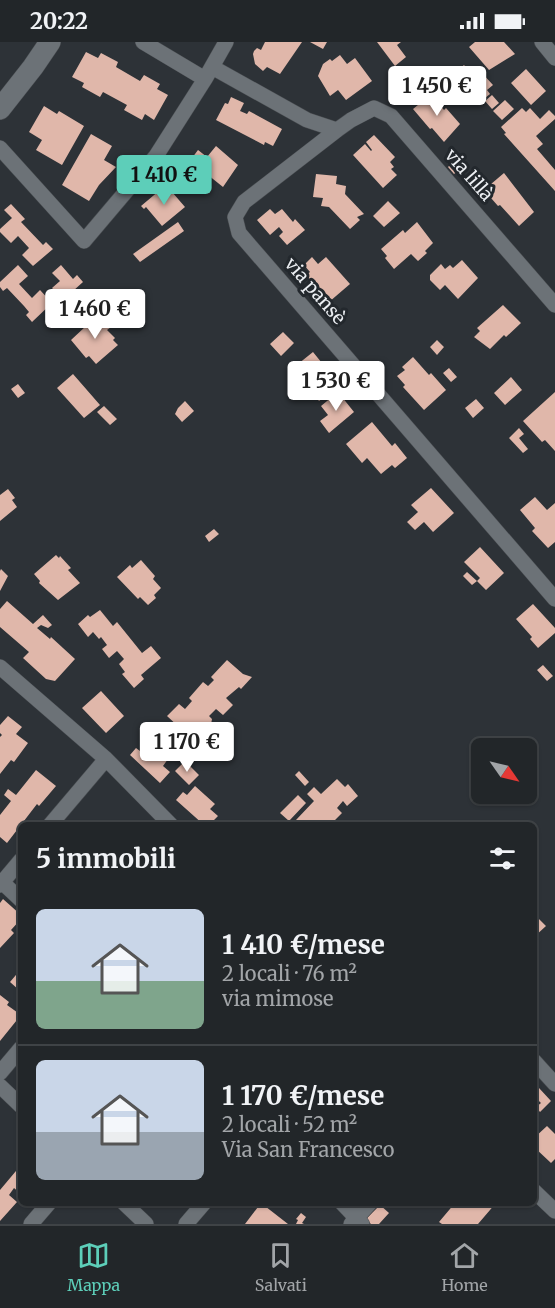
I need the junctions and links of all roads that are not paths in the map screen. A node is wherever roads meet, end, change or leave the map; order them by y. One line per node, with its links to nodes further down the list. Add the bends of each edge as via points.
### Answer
1 (50, 42): 7 (main road)
2 (143, 42): 6 (street)
3 (226, 42): 6 (street)
4 (542, 42): 5 (street)
5 (555, 58)
6 (209, 73): 8 (street, via 307,120); 9 (street, via 156,156 84,241)
7 (0, 109)
8 (338, 130): 10 (street, via lillà, via 374,108 391,116); 11 (street, via pansè, via 244,202 235,217 239,233)
9 (0, 148)
10 (555, 304)
11 (555, 599)
12 (0, 667): 13 (street)
13 (106, 759): 14 (street); 15 (street)
14 (53, 822)
15 (168, 822)
16 (18, 863): 17 (street)
17 (1, 883): 18 (street)
18 (18, 897)
19 (18, 1052): 21 (street)
20 (537, 1064): 22 (street)
21 (0, 1073)
22 (555, 1084)
23 (0, 1086): 24 (street)
24 (18, 1103)
25 (537, 1194): 31 (street)
26 (47, 1206): 33 (street)
27 (127, 1206): 34 (street)
28 (201, 1206): 35 (street)
29 (344, 1206): 32 (street)
30 (368, 1206): 32 (street)
31 (555, 1211)
32 (356, 1222)
33 (32, 1224)
34 (146, 1224)
35 (186, 1224)

